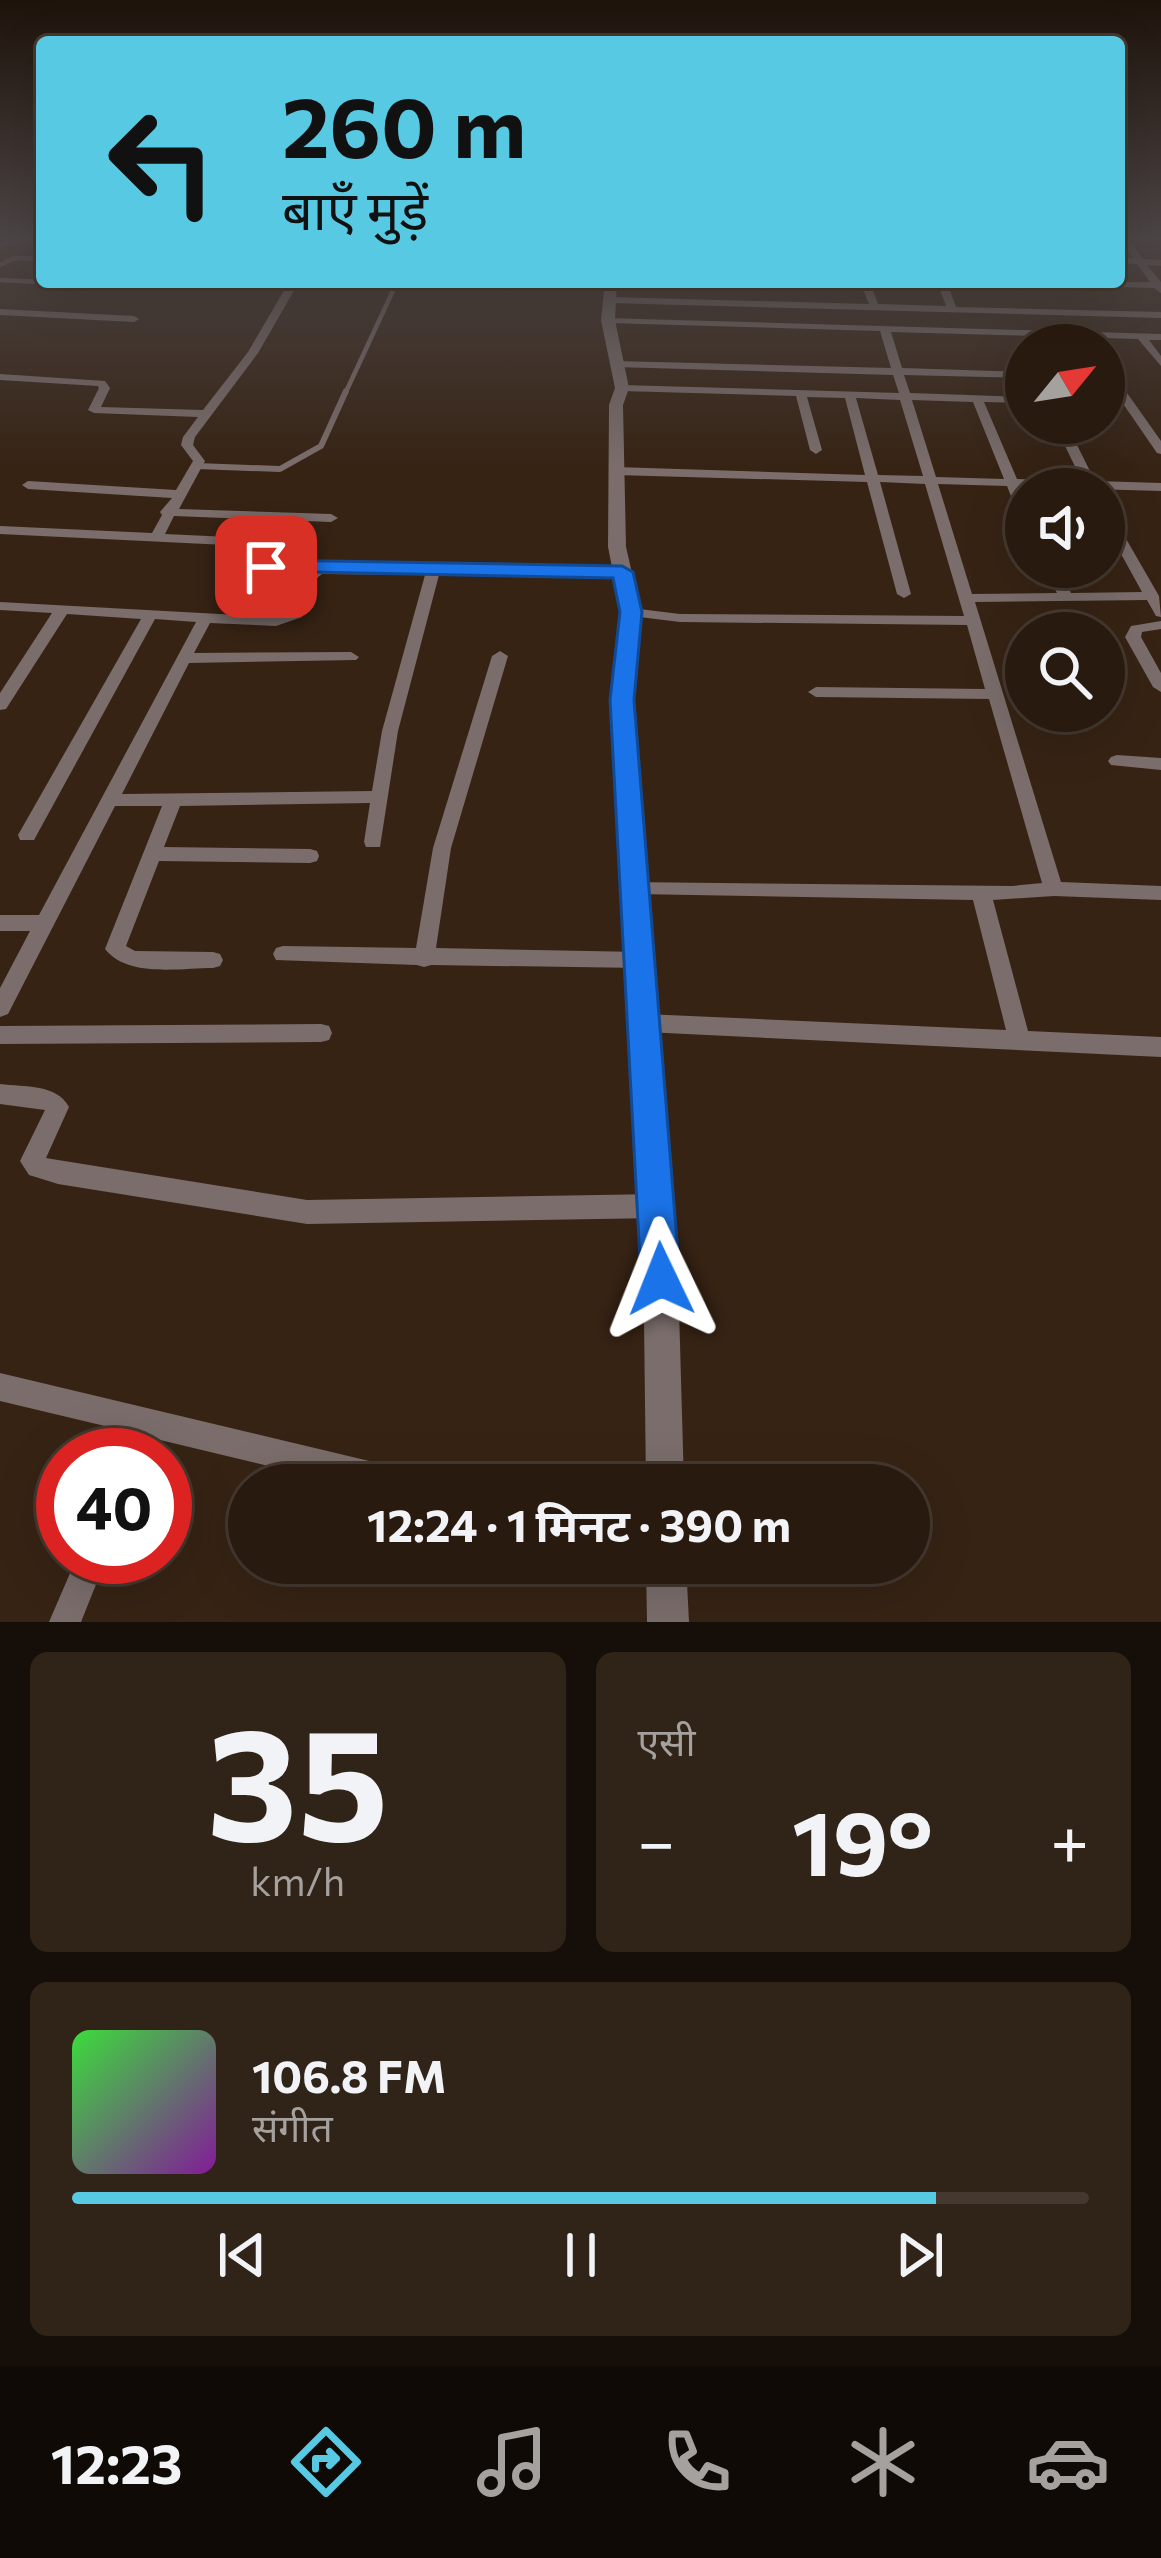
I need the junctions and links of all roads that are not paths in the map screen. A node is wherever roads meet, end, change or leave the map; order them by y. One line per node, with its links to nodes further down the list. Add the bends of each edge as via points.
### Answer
1 (71, 316): 6 (street)
2 (275, 316): 23 (street)
3 (381, 316): 26 (lane, via 321,446 280,469)
4 (615, 316): 16 (street)
5 (771, 316): 7 (street)
6 (134, 319)
7 (885, 330): 8 (street); 13 (street)
8 (1005, 336)
9 (1141, 336): 10 (street); 11 (street); 12 (street)
10 (1125, 337)
11 (1161, 337)
12 (1161, 363)
13 (900, 372): 14 (street); 16 (street); 19 (street)
14 (1005, 374)
15 (0, 376): 23 (street, via 101,383 94,410)
16 (619, 376): 17 (street); 28 (street)
17 (801, 394): 18 (street); 24 (street)
18 (850, 395): 19 (street); 29 (street)
19 (908, 397): 21 (street); 30 (street)
20 (1125, 398): 25 (street)
21 (977, 399): 22 (street); 27 (street)
22 (1005, 400)
23 (207, 414): 26 (street, via 188,436)
24 (816, 450)
25 (1161, 450)
26 (196, 466): 35 (street)
27 (1005, 469)
28 (616, 471): 29 (street); 43 (street)
29 (873, 478): 30 (street); 45 (street)
30 (932, 480): 31 (street); 47 (street)
31 (1005, 482)
32 (28, 484): 35 (street)
33 (1125, 487): 34 (street)
34 (1161, 487)
35 (177, 494): 36 (street)
36 (167, 512): 37 (street); 39 (street)
37 (331, 518)
38 (0, 530): 39 (street)
39 (155, 539): 41 (street, via 250,542 262,548 260,565)
40 (1125, 548): 49 (street)
41 (319, 570): 42 (street); 53 (street, via 289,620)
42 (433, 571): 43 (street); 65 (street)
43 (622, 572): 51 (street)
44 (1062, 588): 46 (street)
45 (904, 594)
46 (1066, 597): 47 (street); 49 (street)
47 (965, 598): 54 (street)
48 (0, 606): 50 (street)
49 (1159, 608)
50 (62, 610): 52 (street); 62 (street)
51 (631, 612): 54 (street); 72 (street, via 622,700)
52 (150, 616): 53 (street); 68 (street)
53 (206, 618): 58 (street)
54 (972, 621): 61 (street)
55 (1161, 625): 59 (street, via 1133,632)
56 (500, 656): 79 (street, via 442,848)
57 (351, 657): 58 (street)
58 (185, 658): 67 (street)
59 (1161, 687)
60 (817, 692): 61 (street)
61 (992, 694): 73 (street)
62 (0, 705)
63 (1117, 761): 64 (street)
64 (1161, 764)
65 (380, 796): 66 (street); 69 (street)
66 (174, 799): 67 (street); 70 (street)
67 (111, 800): 77 (street)
68 (28, 835)
69 (373, 842)
70 (152, 854): 71 (street); 80 (street, via 117,955)
71 (310, 856)
72 (635, 887): 74 (street); 81 (street)
73 (1054, 889): 74 (street); 75 (street)
74 (981, 892): 86 (street)
75 (1161, 892)
76 (0, 923): 77 (street)
77 (47, 923): 82 (street)
78 (283, 954): 79 (street)
79 (424, 958): 81 (street)
80 (213, 960)
81 (640, 960): 83 (street)
82 (0, 1008)
83 (645, 1023): 86 (street); 89 (street)
84 (321, 1033): 85 (street)
85 (0, 1035)
86 (1019, 1040): 87 (street)
87 (1161, 1047)
88 (0, 1094): 89 (street, via 58,1107 35,1149 37,1167 152,1188 307,1212)
89 (658, 1206): 94 (street)
90 (0, 1387): 91 (street)
91 (148, 1424): 92 (street); 93 (street)
92 (146, 1428)
93 (318, 1464)
94 (664, 1464)
95 (80, 1584): 97 (street)
96 (667, 1584): 98 (street)
97 (64, 1622)
98 (668, 1622)

